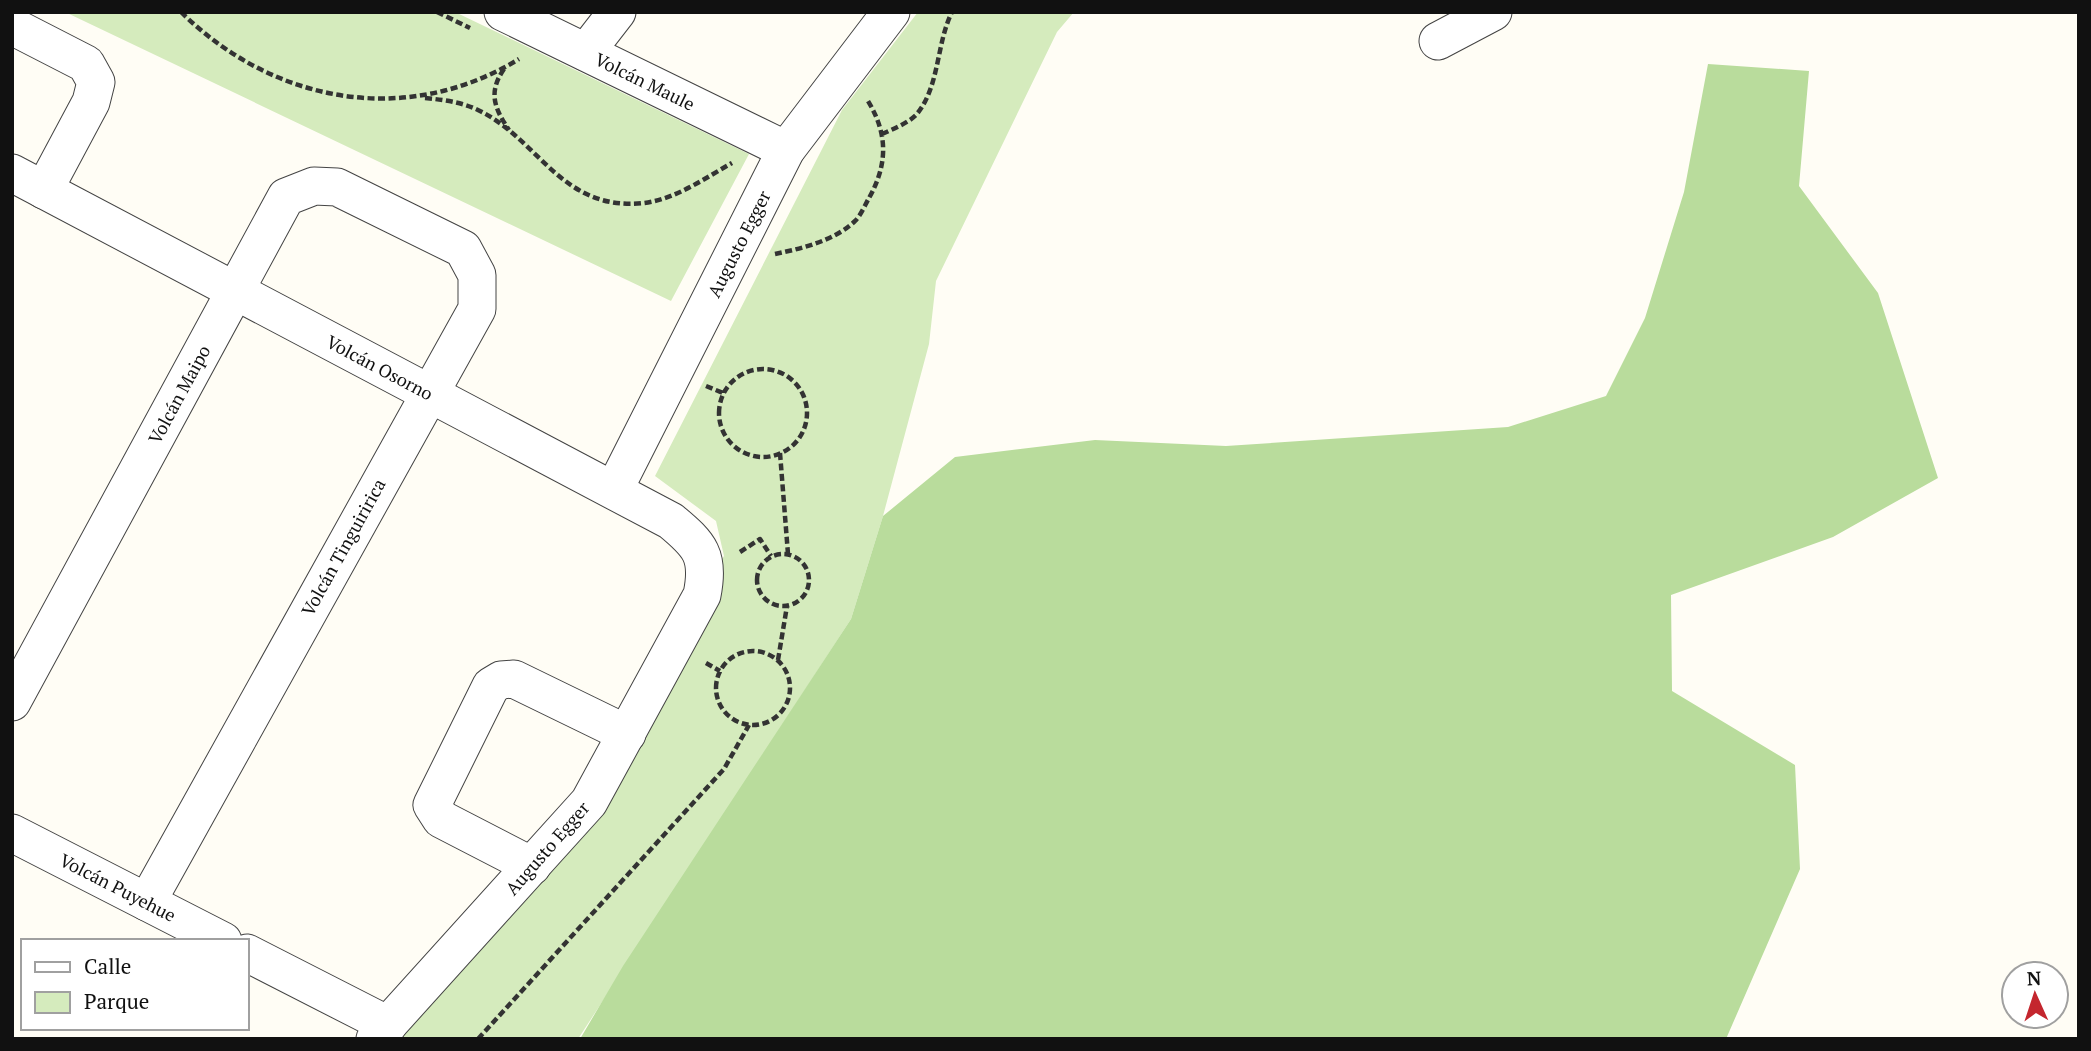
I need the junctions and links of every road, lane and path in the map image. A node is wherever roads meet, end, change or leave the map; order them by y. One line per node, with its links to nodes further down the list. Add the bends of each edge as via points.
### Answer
1 (181, 12): 13 (path, via 211,40 275,78 339,96)
2 (436, 12): 7 (path)
3 (617, 12): 11 (street)
4 (891, 12): 17 (street, Augusto Egger)
5 (952, 12): 16 (path, via 929,95 914,117)
6 (1493, 12): 9 (street)
7 (492, 23): 11 (street, Volcán Maule)
8 (12, 26): 20 (street, via 86,64 96,82 91,102)
9 (1438, 41)
10 (514, 49): 12 (path, via 526,55)
11 (586, 52): 17 (street, Volcán Maule)
12 (506, 66): 13 (path, via 449,92); 15 (path, via 493,94 496,110)
13 (416, 97): 15 (path, via 455,101 483,112)
14 (866, 97): 16 (path)
15 (511, 134): 18 (path, via 564,183 607,200 644,203 678,193)
16 (883, 134): 22 (path, via 880,178 856,220 828,238)
17 (786, 150): 28 (street, Augusto Egger)
18 (742, 158)
19 (12, 173): 20 (street, Volcán Osorno)
20 (44, 190): 23 (street, Volcán Osorno)
21 (401, 219): 23 (street, Volcán Maipo, via 337,187 314,186 286,197); 25 (street, Volcán Tinguiririca, via 463,249 477,275 477,309)
22 (773, 254)
23 (236, 292): 25 (street, Volcán Osorno); 35 (street, Volcán Maipo)
24 (699, 384): 26 (path)
25 (428, 391): 28 (street, Volcán Osorno); 40 (street, Volcán Tinguiririca)
26 (723, 393): 27 (path, via 718,412 727,439 751,455); 27 (path, via 739,375 752,369 781,372 793,381 807,406 806,420 801,435)
27 (780, 453): 29 (path)
28 (614, 490): 32 (street, Volcán Osorno, via 671,521 701,550 707,570)
29 (788, 554): 30 (path); 33 (path, via 804,563 810,580 803,597)
30 (772, 556): 31 (path, via 760,539); 33 (path, via 759,568 759,592 771,604)
31 (731, 558)
32 (702, 595): 37 (street, Augusto Egger)
33 (787, 606): 34 (path)
34 (778, 661): 36 (path, via 789,676 789,701 773,720); 36 (path, via 749,651 737,654 720,671 716,682 720,706 737,722)
35 (12, 702)
36 (749, 725): 44 (path, via 724,769)
37 (627, 734): 39 (street, Augusto Egger, via 589,802); 39 (street, via 514,679 491,686 432,805 441,819)
38 (12, 833): 40 (street, Volcán Puyehue)
39 (532, 866): 43 (street, Augusto Egger)
40 (147, 902): 41 (street, Volcán Puyehue)
41 (219, 939)
42 (248, 954): 43 (street)
43 (381, 1032)
44 (478, 1039)

